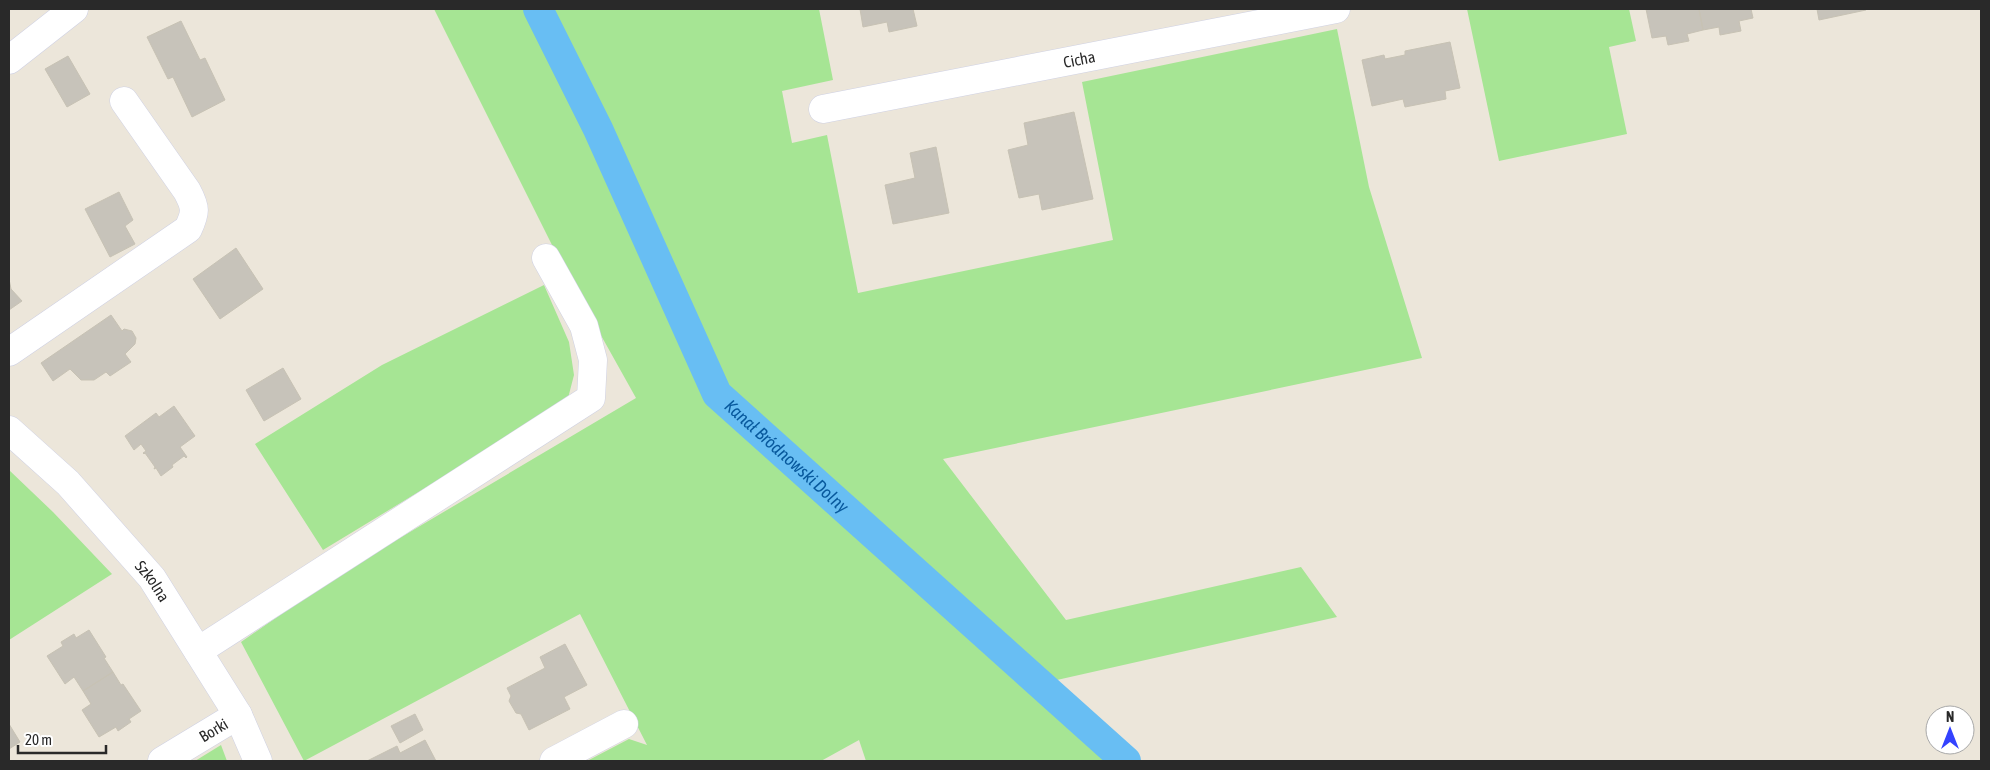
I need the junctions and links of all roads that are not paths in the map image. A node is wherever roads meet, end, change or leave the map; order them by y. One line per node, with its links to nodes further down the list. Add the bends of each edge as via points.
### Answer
1 (74, 9): 3 (street)
2 (1336, 9): 5 (street, Cicha)
3 (9, 60)
4 (124, 101): 7 (street, via 193,202 195,213 188,229)
5 (823, 109)
6 (546, 258): 9 (street, via 584,326 593,360 591,398)
7 (9, 352)
8 (9, 430): 9 (street, Szkolna, via 68,482 152,578)
9 (198, 651): 10 (street, Szkolna)
10 (238, 715): 12 (street, Borki); 13 (street, Szkolna)
11 (624, 724): 14 (street)
12 (162, 761)
13 (258, 761)
14 (554, 761)

